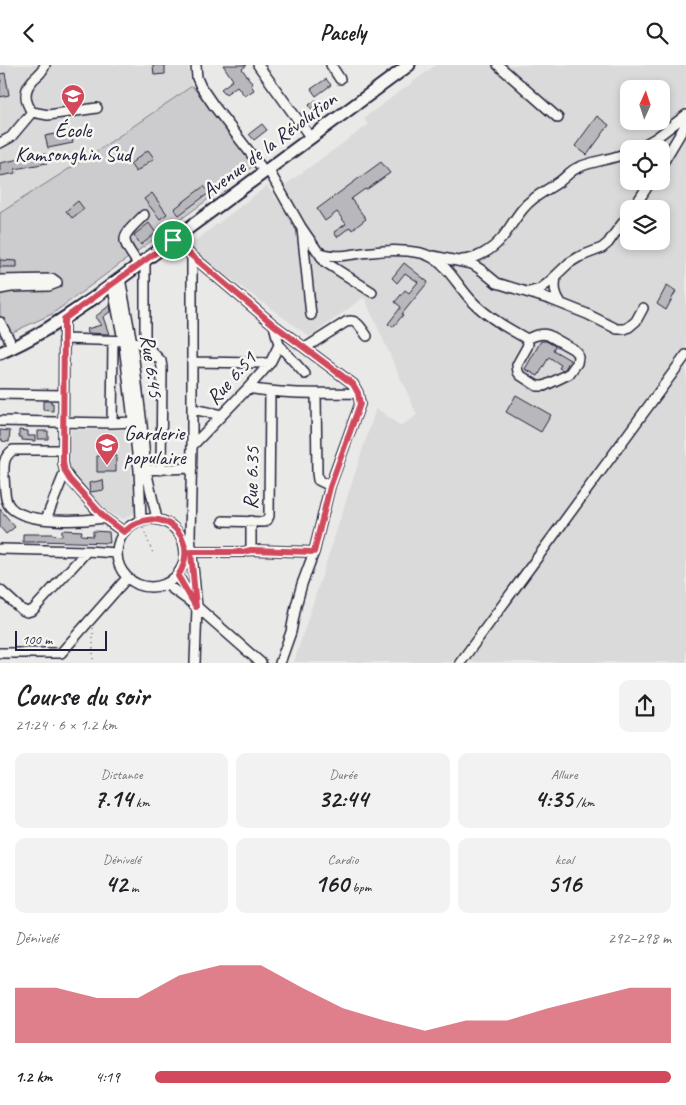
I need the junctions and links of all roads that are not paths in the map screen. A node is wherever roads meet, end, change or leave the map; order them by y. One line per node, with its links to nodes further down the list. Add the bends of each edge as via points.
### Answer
1 (45, 65): 9 (street, via 27,91 26,103)
2 (196, 65): 18 (street, via 201,87)
3 (258, 65): 13 (street)
4 (331, 65): 7 (street)
5 (409, 65): 13 (main road, Avenue de la Révolution)
6 (498, 65): 11 (street)
7 (340, 79)
8 (97, 108): 9 (street, via 48,115)
9 (32, 112): 15 (street, via 11,137)
10 (686, 115): 14 (street)
11 (558, 118)
12 (686, 124): 16 (street)
13 (311, 138): 18 (main road, Avenue de la Révolution)
14 (653, 140)
15 (0, 143)
16 (670, 151)
17 (620, 156): 26 (street, via 576,169 524,207 501,239 486,252)
18 (267, 171): 20 (street); 22 (main road, Avenue de la Révolution)
19 (144, 215): 27 (street, via 124,239 126,246)
20 (301, 227): 23 (street); 36 (street)
21 (620, 227): 28 (street, via 602,248 569,263)
22 (173, 240): 25 (street); 27 (main road, Avenue de la Révolution)
23 (319, 253): 24 (street, via 337,257 371,252); 32 (street, via 325,262)
24 (421, 253): 26 (street); 42 (street, via 440,262 474,304 491,318)
25 (192, 257): 39 (street); 51 (street)
26 (457, 260): 33 (street, via 472,264 497,283)
27 (142, 262): 30 (main road, Avenue de la Révolution); 45 (street)
28 (556, 277): 33 (street, via 540,289); 34 (street, via 554,287)
29 (0, 280): 31 (street, via 53,279 57,283)
30 (116, 281): 37 (main road, Avenue de la Révolution); 44 (street, Rue 6.45)
31 (0, 289)
32 (372, 292)
33 (529, 292): 34 (street)
34 (561, 303): 35 (street, via 617,329 630,327)
35 (644, 308)
36 (311, 315)
37 (64, 319): 41 (street); 47 (main road, Avenue de la Révolution)
38 (0, 322): 47 (street)
39 (274, 325): 46 (street, Rue 6.51); 48 (street)
40 (367, 336): 48 (street, via 356,322 351,321)
41 (64, 339): 43 (street); 59 (street)
42 (527, 339): 42 (street, via 548,335 573,349 577,353 577,363 569,374 537,386 520,375 517,369 527,347)
43 (113, 341): 44 (street); 65 (street)
44 (127, 341): 45 (street); 62 (street, Rue 6.45)
45 (145, 345): 70 (street, via 161,361 162,368)
46 (279, 345): 52 (street, Rue 6.51); 53 (street)
47 (12, 348): 49 (main road, Avenue de la Révolution)
48 (305, 348): 56 (street, via 353,384)
49 (0, 353)
50 (686, 355): 96 (street)
51 (192, 362): 52 (street); 60 (street)
52 (270, 363): 54 (street, Rue 6.51)
53 (305, 374)
54 (248, 388): 55 (street); 61 (street, Rue 6.51)
55 (270, 392): 58 (street); 78 (street, Rue 6.35, via 269,517 264,522)
56 (358, 393): 58 (street); 72 (street, via 360,404)
57 (0, 394): 59 (street)
58 (316, 394): 72 (street, via 318,480)
59 (63, 395): 64 (street)
60 (192, 409): 61 (street); 66 (street)
61 (222, 415): 66 (street, Rue 6.51)
62 (135, 418): 65 (street); 69 (street, Rue 6.45)
63 (0, 421): 64 (street)
64 (63, 422): 65 (street); 67 (street)
65 (112, 423)
66 (192, 446): 68 (street)
67 (63, 450): 71 (street); 74 (street, via 13,450 4,461 7,503 21,515)
68 (192, 468): 70 (street); 83 (street)
69 (143, 470): 70 (street); 75 (street, Rue 6.45); 76 (street, Rue 6.45)
70 (161, 470)
71 (65, 472): 73 (street); 74 (street)
72 (330, 487): 84 (street)
73 (104, 517): 74 (street, via 62,521); 79 (street)
74 (46, 519)
75 (157, 519): 76 (street); 86 (street, via 176,529 183,539 185,561)
76 (141, 521): 79 (street)
77 (222, 521): 78 (street, Rue 6.35)
78 (251, 521): 81 (street)
79 (124, 532): 85 (street, via 118,542)
80 (2, 550): 82 (street)
81 (251, 550): 83 (street); 84 (street)
82 (86, 551): 85 (street); 89 (street, via 33,610 22,611)
83 (191, 552): 90 (street)
84 (314, 552): 95 (street)
85 (117, 553): 87 (street)
86 (178, 576): 88 (street); 90 (street)
87 (127, 578): 88 (street, via 148,588); 92 (street)
88 (167, 585): 90 (street)
89 (0, 590)
90 (195, 606): 93 (street); 94 (street)
91 (0, 653): 92 (street)
92 (61, 658)
93 (195, 663)
94 (260, 663)
95 (280, 663)
96 (460, 663)

